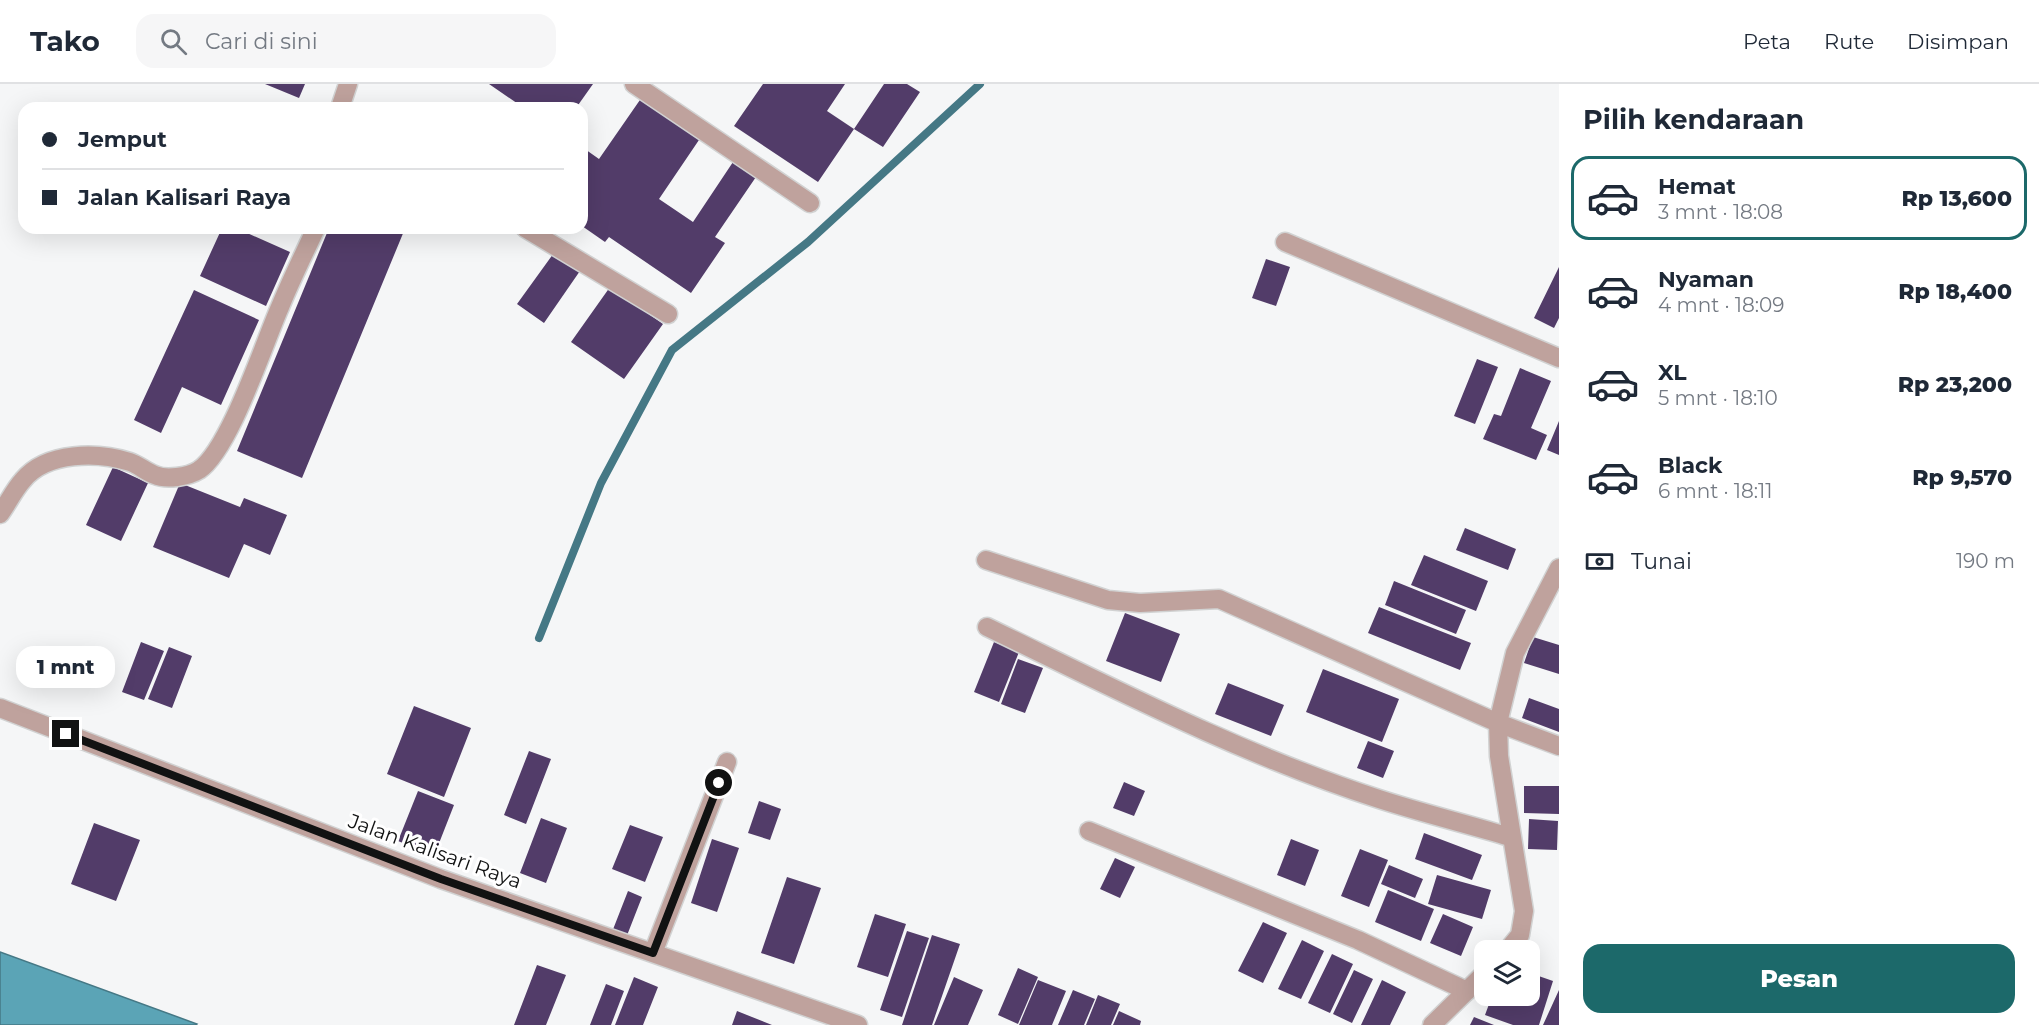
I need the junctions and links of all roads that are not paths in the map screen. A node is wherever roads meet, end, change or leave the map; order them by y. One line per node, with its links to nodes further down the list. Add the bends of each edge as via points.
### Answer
1 (348, 84): 3 (street)
2 (634, 84): 4 (street)
3 (342, 102)
4 (810, 202)
5 (313, 234): 10 (street, via 246,393 222,440 198,470 167,478 132,463 105,458 60,459 35,469 24,479)
6 (535, 234): 8 (street)
7 (1285, 242): 9 (street)
8 (668, 314)
9 (1559, 358)
10 (0, 514)
11 (986, 560): 15 (street, via 1108,600 1140,603 1219,599)
12 (1559, 568): 15 (street, via 1515,653)
13 (987, 627): 19 (street, via 1237,744 1378,799)
14 (0, 708): 21 (street, Jalan Kalisari Raya, via 441,879)
15 (1498, 723): 16 (street); 19 (street)
16 (1559, 746)
17 (727, 762): 21 (street)
18 (1089, 831): 23 (street, via 1358,940)
19 (1510, 837): 20 (street, via 1524,911)
20 (1516, 940)
21 (653, 953): 24 (street, Jalan Kalisari Raya)
22 (1474, 984): 23 (street)
23 (1467, 991): 25 (street)
24 (858, 1025)
25 (1432, 1025)

